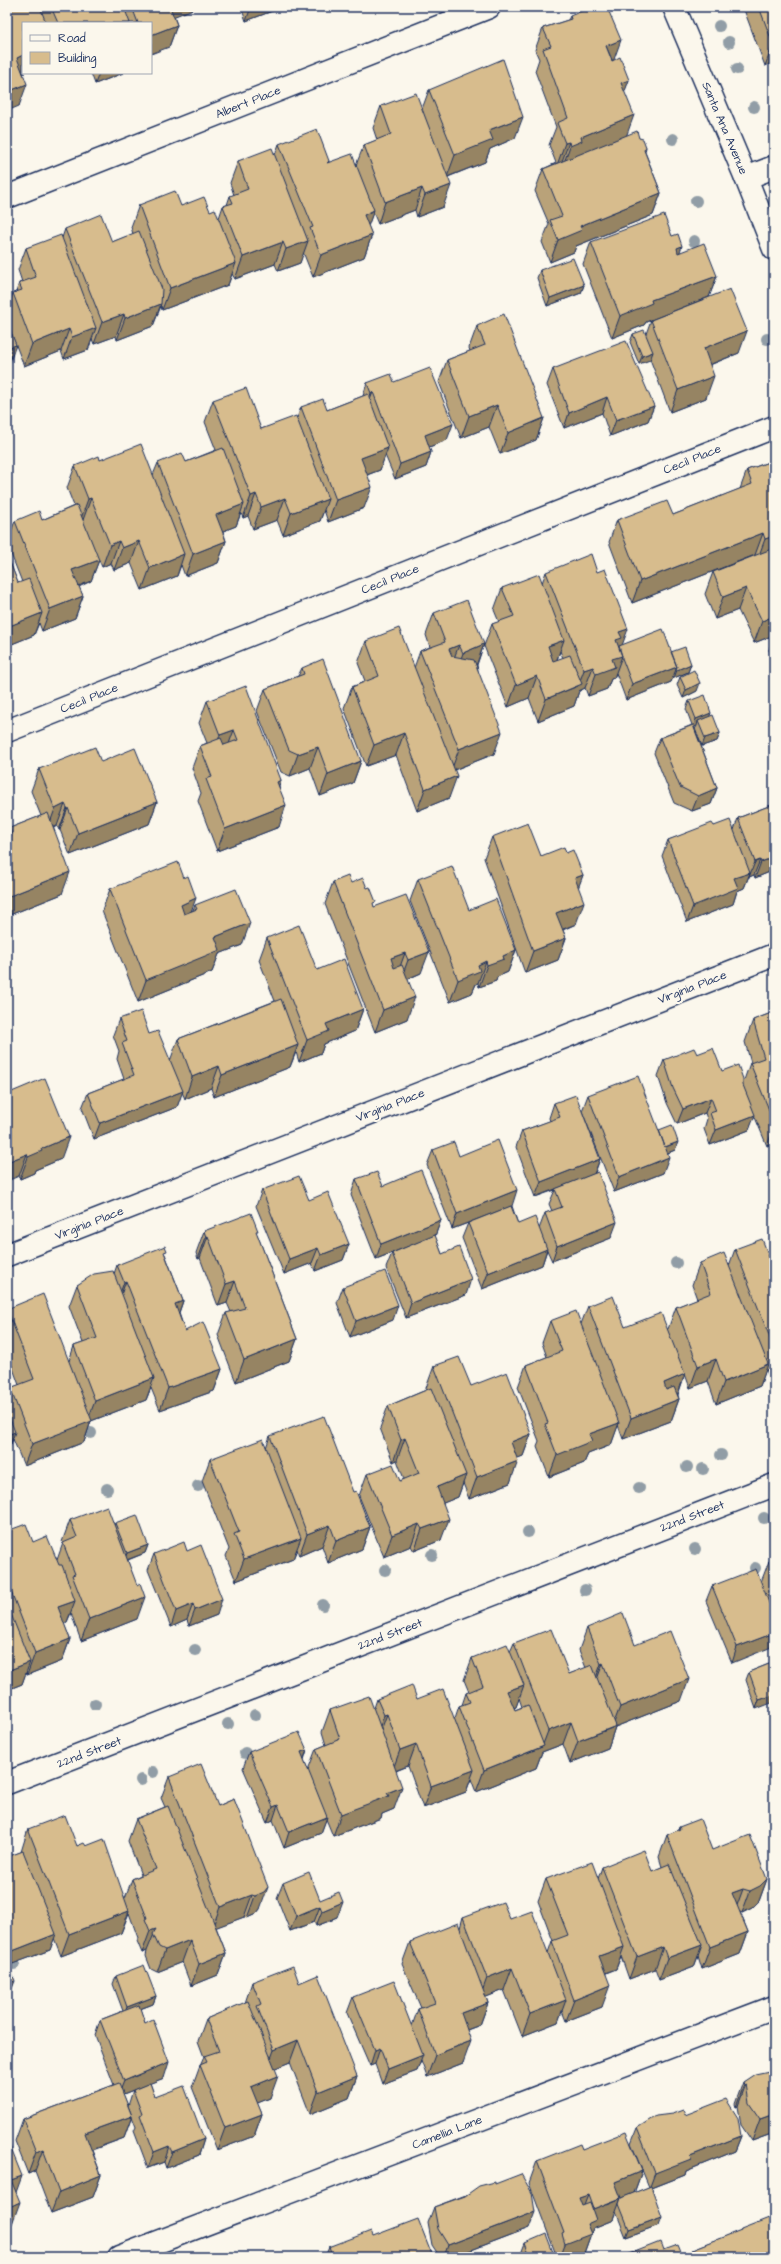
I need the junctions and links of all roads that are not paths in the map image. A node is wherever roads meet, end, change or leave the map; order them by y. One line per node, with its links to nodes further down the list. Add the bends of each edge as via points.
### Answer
1 (489, 7): 5 (street, Albert Place)
2 (674, 7): 4 (street, Santa Ana Avenue)
3 (774, 167): 4 (street)
4 (746, 178): 6 (street, Santa Ana Avenue)
5 (7, 197)
6 (774, 249)
7 (774, 427): 8 (street, Cecil Place)
8 (7, 731)
9 (774, 955): 10 (street, Virginia Place)
10 (7, 1255)
11 (774, 1485): 12 (street, 22nd Street)
12 (7, 1783)
13 (774, 2007): 14 (street, Camellia Lane)
14 (119, 2257)

